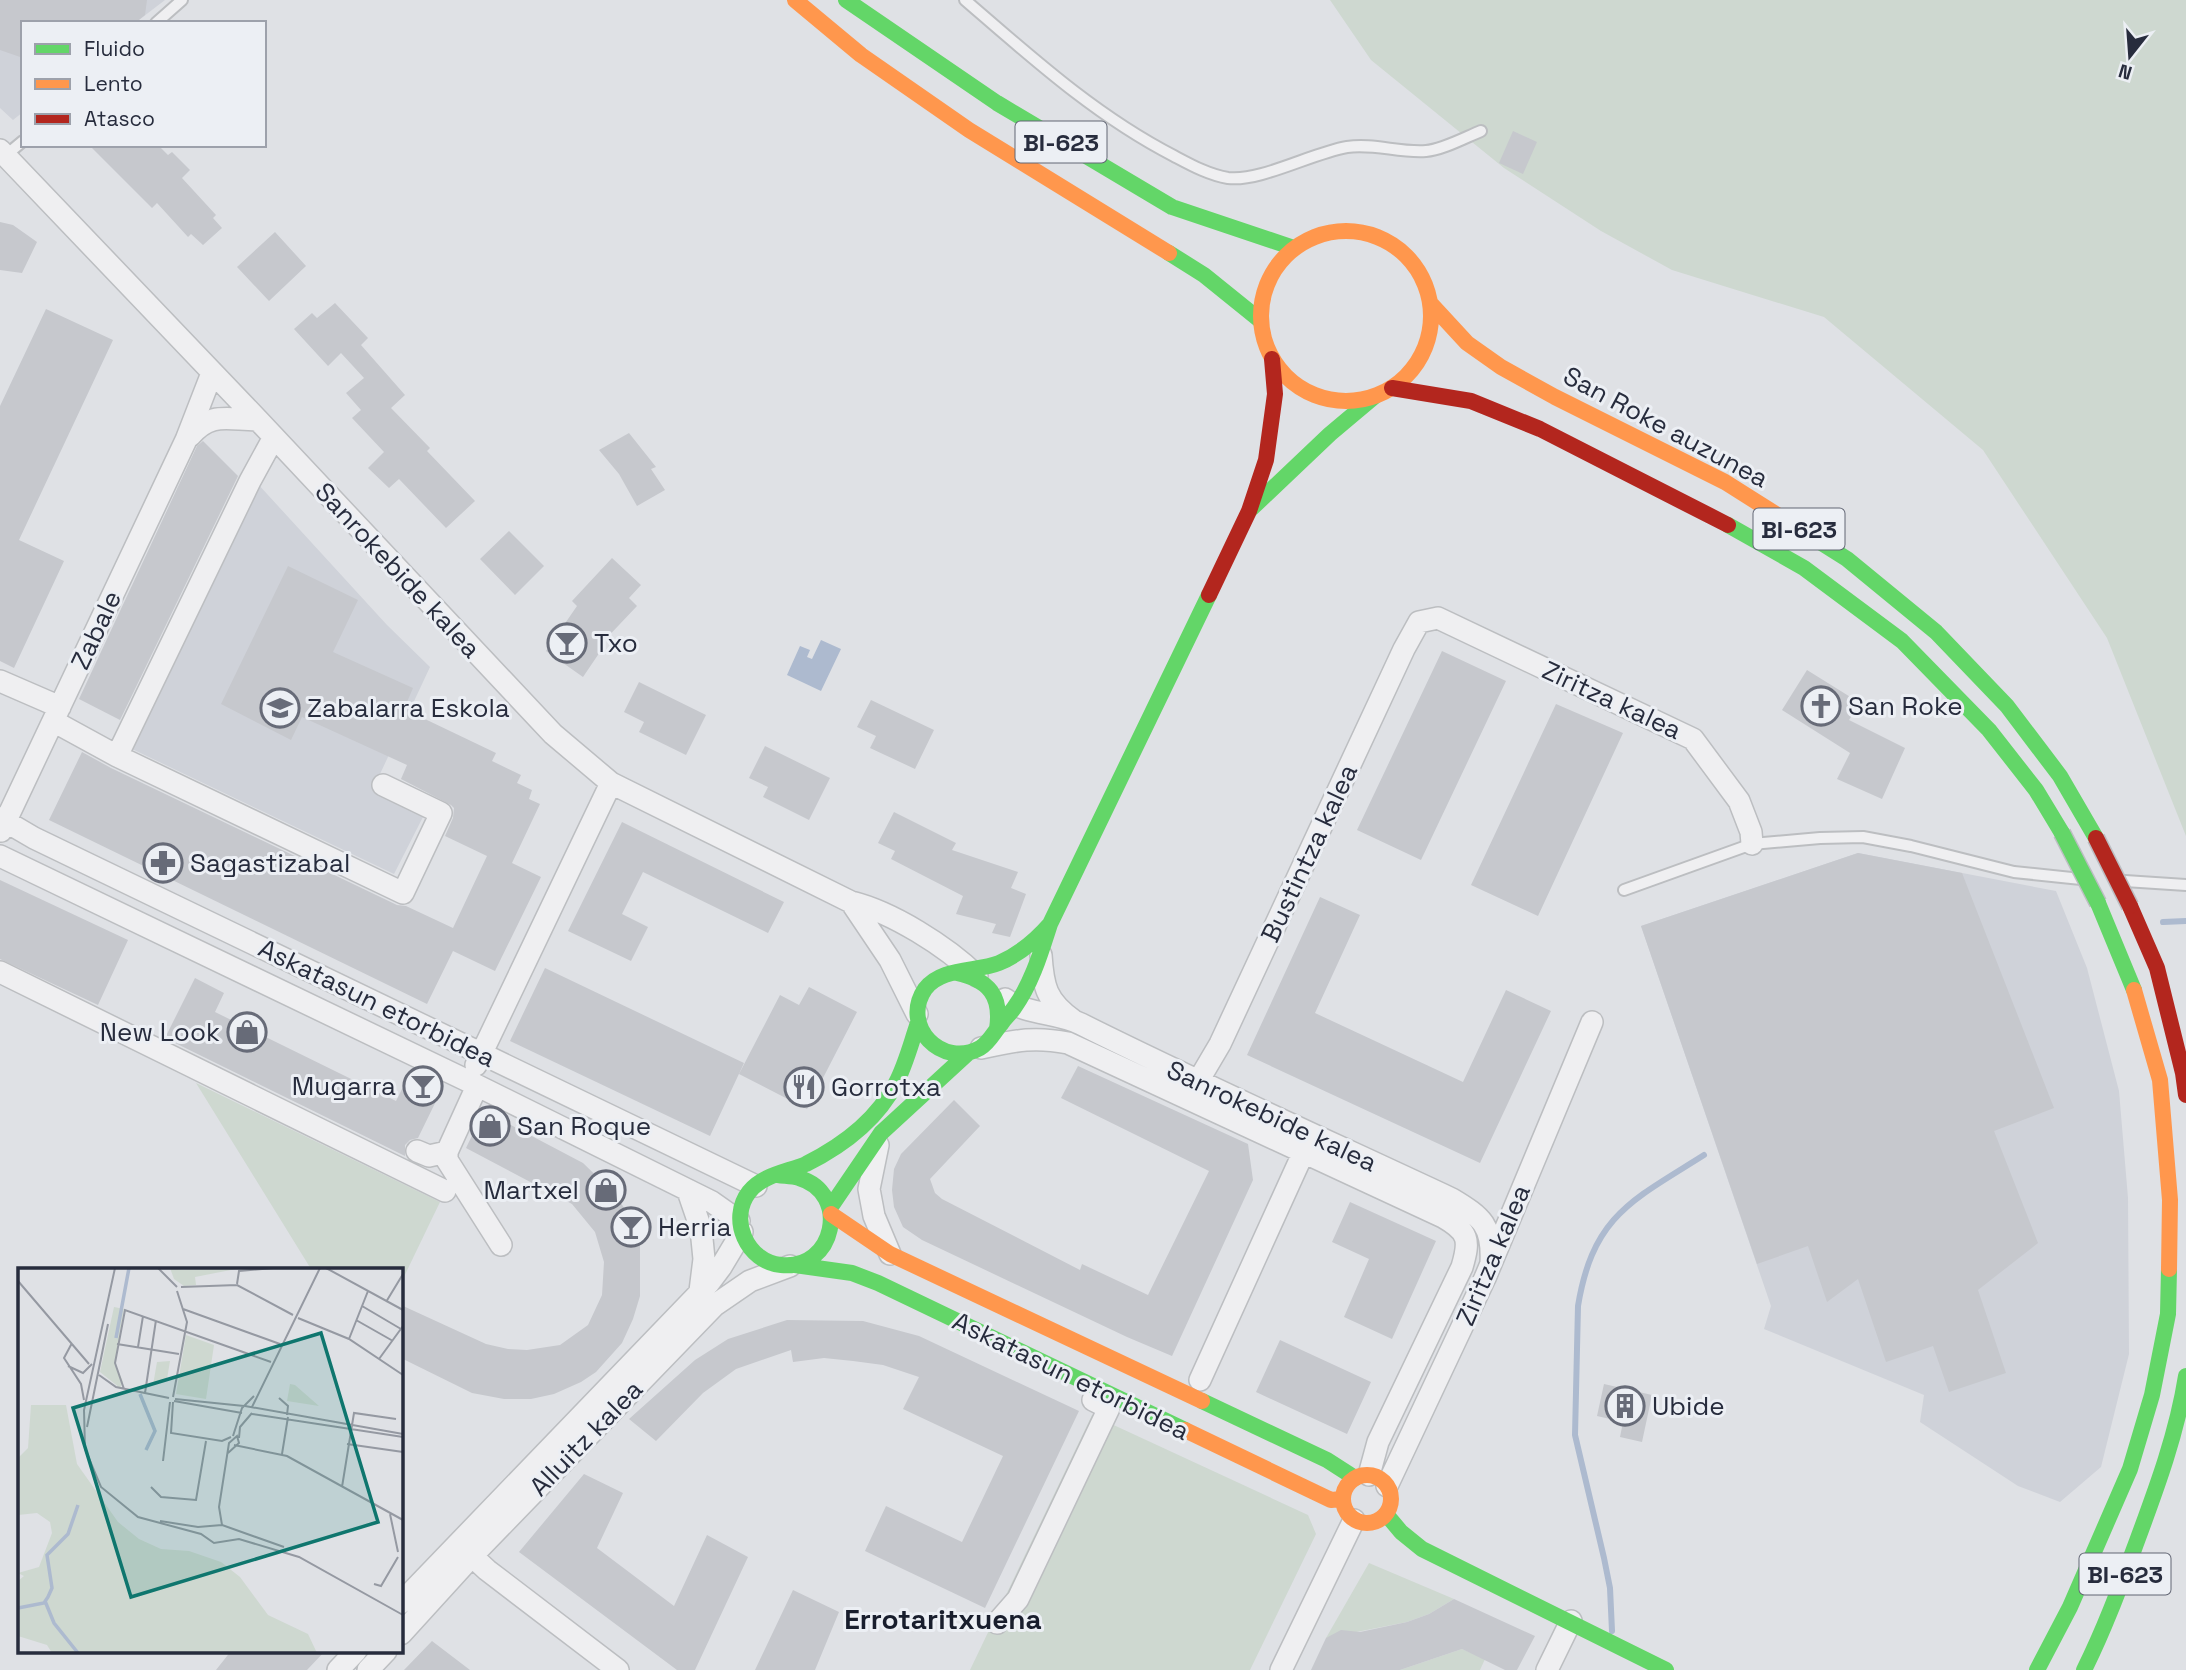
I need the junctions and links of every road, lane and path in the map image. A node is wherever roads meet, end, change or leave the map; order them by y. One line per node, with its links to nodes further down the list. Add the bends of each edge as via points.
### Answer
1 (182, 0): 5 (lane)
2 (795, 0): 11 (main road, BI-623, via 861,55 968,130 1204,275)
3 (846, 0): 9 (main road, BI-623, via 997,103 1172,207)
4 (965, 0): 6 (lane, via 1054,77 1143,140 1200,170 1228,178 1247,177 1363,145 1430,151)
5 (158, 21)
6 (1481, 131)
7 (21, 142): 8 (lane)
8 (3, 153): 13 (street, Sanrokebide kalea)
9 (1294, 248): 10 (main road, BI-623, via 1321,235 1350,231 1379,237 1403,253 1422,276); 11 (main road, BI-623, via 1275,268 1264,293)
10 (1431, 303): 14 (main road, BI-623, via 1430,336 1416,366); 47 (main road, San Roke auzunea / BI-623, bridge, via 1467,343 1501,366 1725,482 1847,559 1936,632 2007,706 2060,776 2130,906 2157,968)
11 (1261, 321): 12 (main road, BI-623)
12 (1272, 359): 15 (main road, BI-623, via 1291,381 1316,396 1345,401); 19 (main road, via 1275,394 1266,460)
13 (212, 373): 16 (street, Sanrokebide kalea); 18 (street, Zabale)
14 (1392, 388): 15 (main road, BI-623); 86 (main road, BI-623, bridge, via 1471,401 1540,429 1804,568 1902,641 1980,720 2035,790 2098,903 2131,978 2160,1080 2170,1200 2168,1314 2152,1395 2130,1469)
15 (1374, 397): 19 (main road)
16 (258, 420): 17 (street, Sanrokebide kalea); 18 (street, via 211,419)
17 (274, 437): 23 (street); 24 (street, Sanrokebide kalea, via 553,734)
18 (186, 440): 22 (street, Zabale)
19 (1250, 511): 34 (main road)
20 (1419, 622): 27 (street, Ziritza kalea, via 1438,618 1693,739 1739,800); 45 (street, Bustintza kalea)
21 (0, 681): 22 (street)
22 (57, 714): 23 (street); 26 (street, Zabale)
23 (117, 756): 25 (street, via 403,892 441,813)
24 (611, 783): 33 (street, Sanrokebide kalea); 44 (street)
25 (383, 785)
26 (2, 824): 44 (street, Askatasun etorbidea)
27 (1752, 844): 29 (lane, via 1863,837 2014,872); 32 (lane)
28 (0, 856): 46 (street, Askatasun etorbidea)
29 (2095, 880)
30 (2108, 880): 31 (lane)
31 (2186, 884)
32 (1625, 890)
33 (851, 902): 37 (street, Sanrokebide kalea, via 922,934); 39 (street, via 890,960)
34 (1050, 924): 35 (main road); 37 (main road, via 1036,941)
35 (1041, 953): 38 (main road); 40 (street, via 1046,990)
36 (0, 972): 54 (street)
37 (975, 978): 38 (street, Sanrokebide kalea); 39 (main road, via 945,975 933,981 919,1001); 42 (main road, via 996,997)
38 (1015, 1006): 40 (street, Sanrokebide kalea); 42 (main road)
39 (917, 1018): 43 (main road, via 922,1035 942,1052); 52 (main road, via 897,1082 883,1105 855,1133 806,1164)
40 (1074, 1021): 45 (street, Sanrokebide kalea)
41 (1591, 1021): 61 (street, Ziritza kalea)
42 (997, 1029): 43 (main road)
43 (974, 1051): 48 (main road); 59 (street, Sanrokebide kalea, via 1031,1038 1068,1043 1443,1217 1461,1230)
44 (482, 1054): 46 (street); 53 (street, Askatasun etorbidea)
45 (1198, 1083): 61 (street, Sanrokebide kalea, via 1475,1212 1486,1225)
46 (473, 1084): 50 (street); 55 (street, Askatasun etorbidea)
47 (2186, 1096)
48 (881, 1133): 56 (main road); 60 (street, via 869,1189 874,1216)
49 (418, 1151): 50 (street, via 429,1156)
50 (447, 1152): 58 (street, via 447,1160)
51 (1300, 1160): 65 (street)
52 (778, 1175): 53 (main road); 56 (main road, via 805,1178 825,1196)
53 (756, 1186): 57 (main road, via 742,1206)
54 (445, 1191)
55 (688, 1191): 57 (street, Askatasun etorbidea, via 712,1202); 63 (street, via 701,1229)
56 (831, 1211): 60 (main road, Askatasun etorbidea); 62 (main road, via 827,1241 808,1261)
57 (740, 1226): 62 (main road, via 753,1252 763,1260); 63 (street, Alluitz kalea, via 721,1267)
58 (500, 1245)
59 (1467, 1250): 67 (street, Ziritza kalea)
60 (890, 1254): 67 (main road, Askatasun etorbidea)
61 (1491, 1263): 68 (street, Ziritza kalea)
62 (792, 1266): 69 (main road, Askatasun etorbidea, via 852,1273 878,1283 1331,1500); 72 (street, Alluitz kalea, via 750,1282 715,1305)
63 (700, 1291): 73 (street, Alluitz kalea)
64 (2186, 1376): 76 (main road, BI-623, via 2161,1475)
65 (1200, 1380)
66 (1093, 1400): 75 (street, Askatasun etorbidea, via 1109,1408 1023,1590)
67 (1362, 1476): 68 (main road, via 1379,1478); 69 (main road, via 1346,1486)
68 (1387, 1486): 70 (main road, via 1391,1497)
69 (1342, 1499): 71 (main road)
70 (1386, 1514): 71 (main road, via 1375,1522); 74 (main road, via 1422,1549)
71 (1354, 1520): 83 (street)
72 (472, 1556): 77 (street, Alluitz kalea); 82 (street)
73 (402, 1602)
74 (1571, 1621): 84 (street); 85 (main road)
75 (997, 1623)
76 (2104, 1630): 87 (main road, BI-623); 88 (main road)
77 (402, 1633)
78 (355, 1652): 80 (street)
79 (385, 1652): 81 (street)
80 (338, 1670)
81 (368, 1670)
82 (618, 1670)
83 (1281, 1670)
84 (1547, 1670)
85 (1666, 1670)
86 (2038, 1670)
87 (2084, 1670)
88 (2092, 1670)

